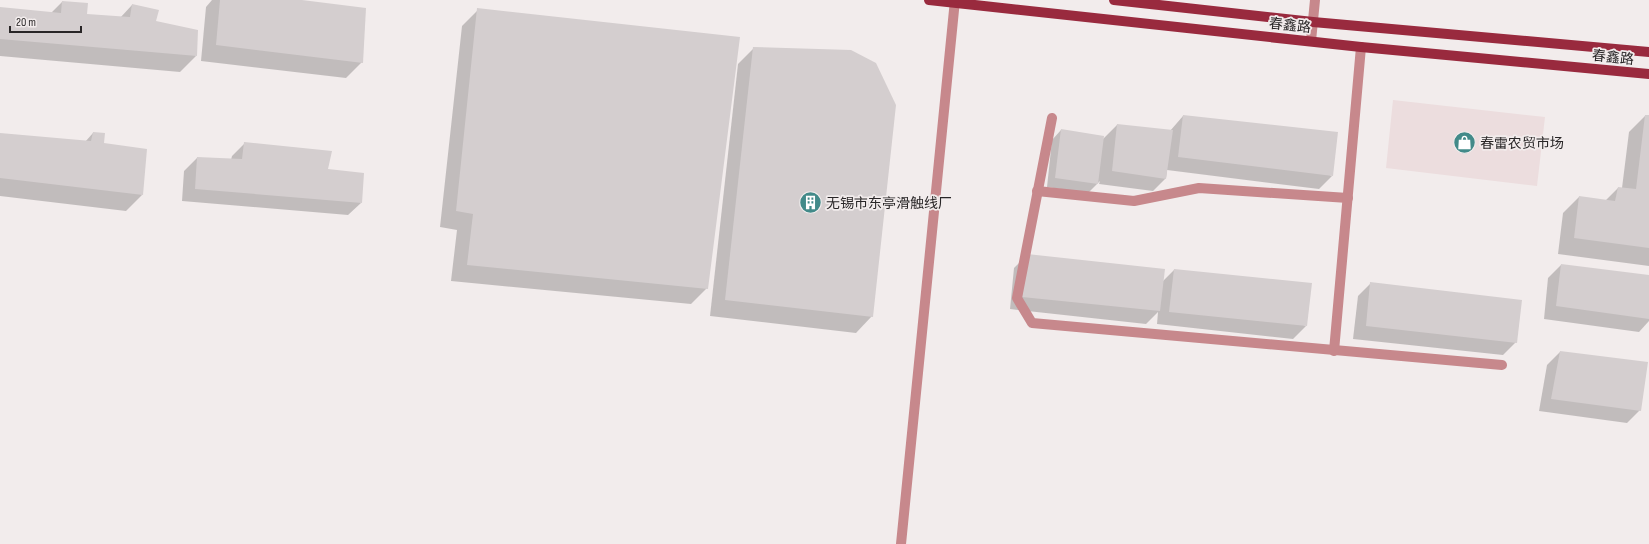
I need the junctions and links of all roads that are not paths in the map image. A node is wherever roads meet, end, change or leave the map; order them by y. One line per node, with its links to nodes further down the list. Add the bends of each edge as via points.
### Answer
1 (929, 0): 4 (main road, 春鑫路)
2 (1114, 0): 5 (main road, 春鑫路)
3 (1315, 0): 5 (street)
4 (955, 1): 6 (main road, 春鑫路); 15 (street)
5 (1313, 22): 6 (street); 8 (main road, 春鑫路)
6 (1311, 42): 7 (main road, 春鑫路)
7 (1360, 47): 9 (main road, 春鑫路); 12 (street)
8 (1649, 52)
9 (1649, 74)
10 (1052, 118): 11 (street)
11 (1037, 191): 12 (street, via 1134,201 1198,188); 13 (street, via 1017,298 1032,323)
12 (1348, 198): 13 (street)
13 (1334, 351): 14 (street)
14 (1502, 365)
15 (901, 544)

